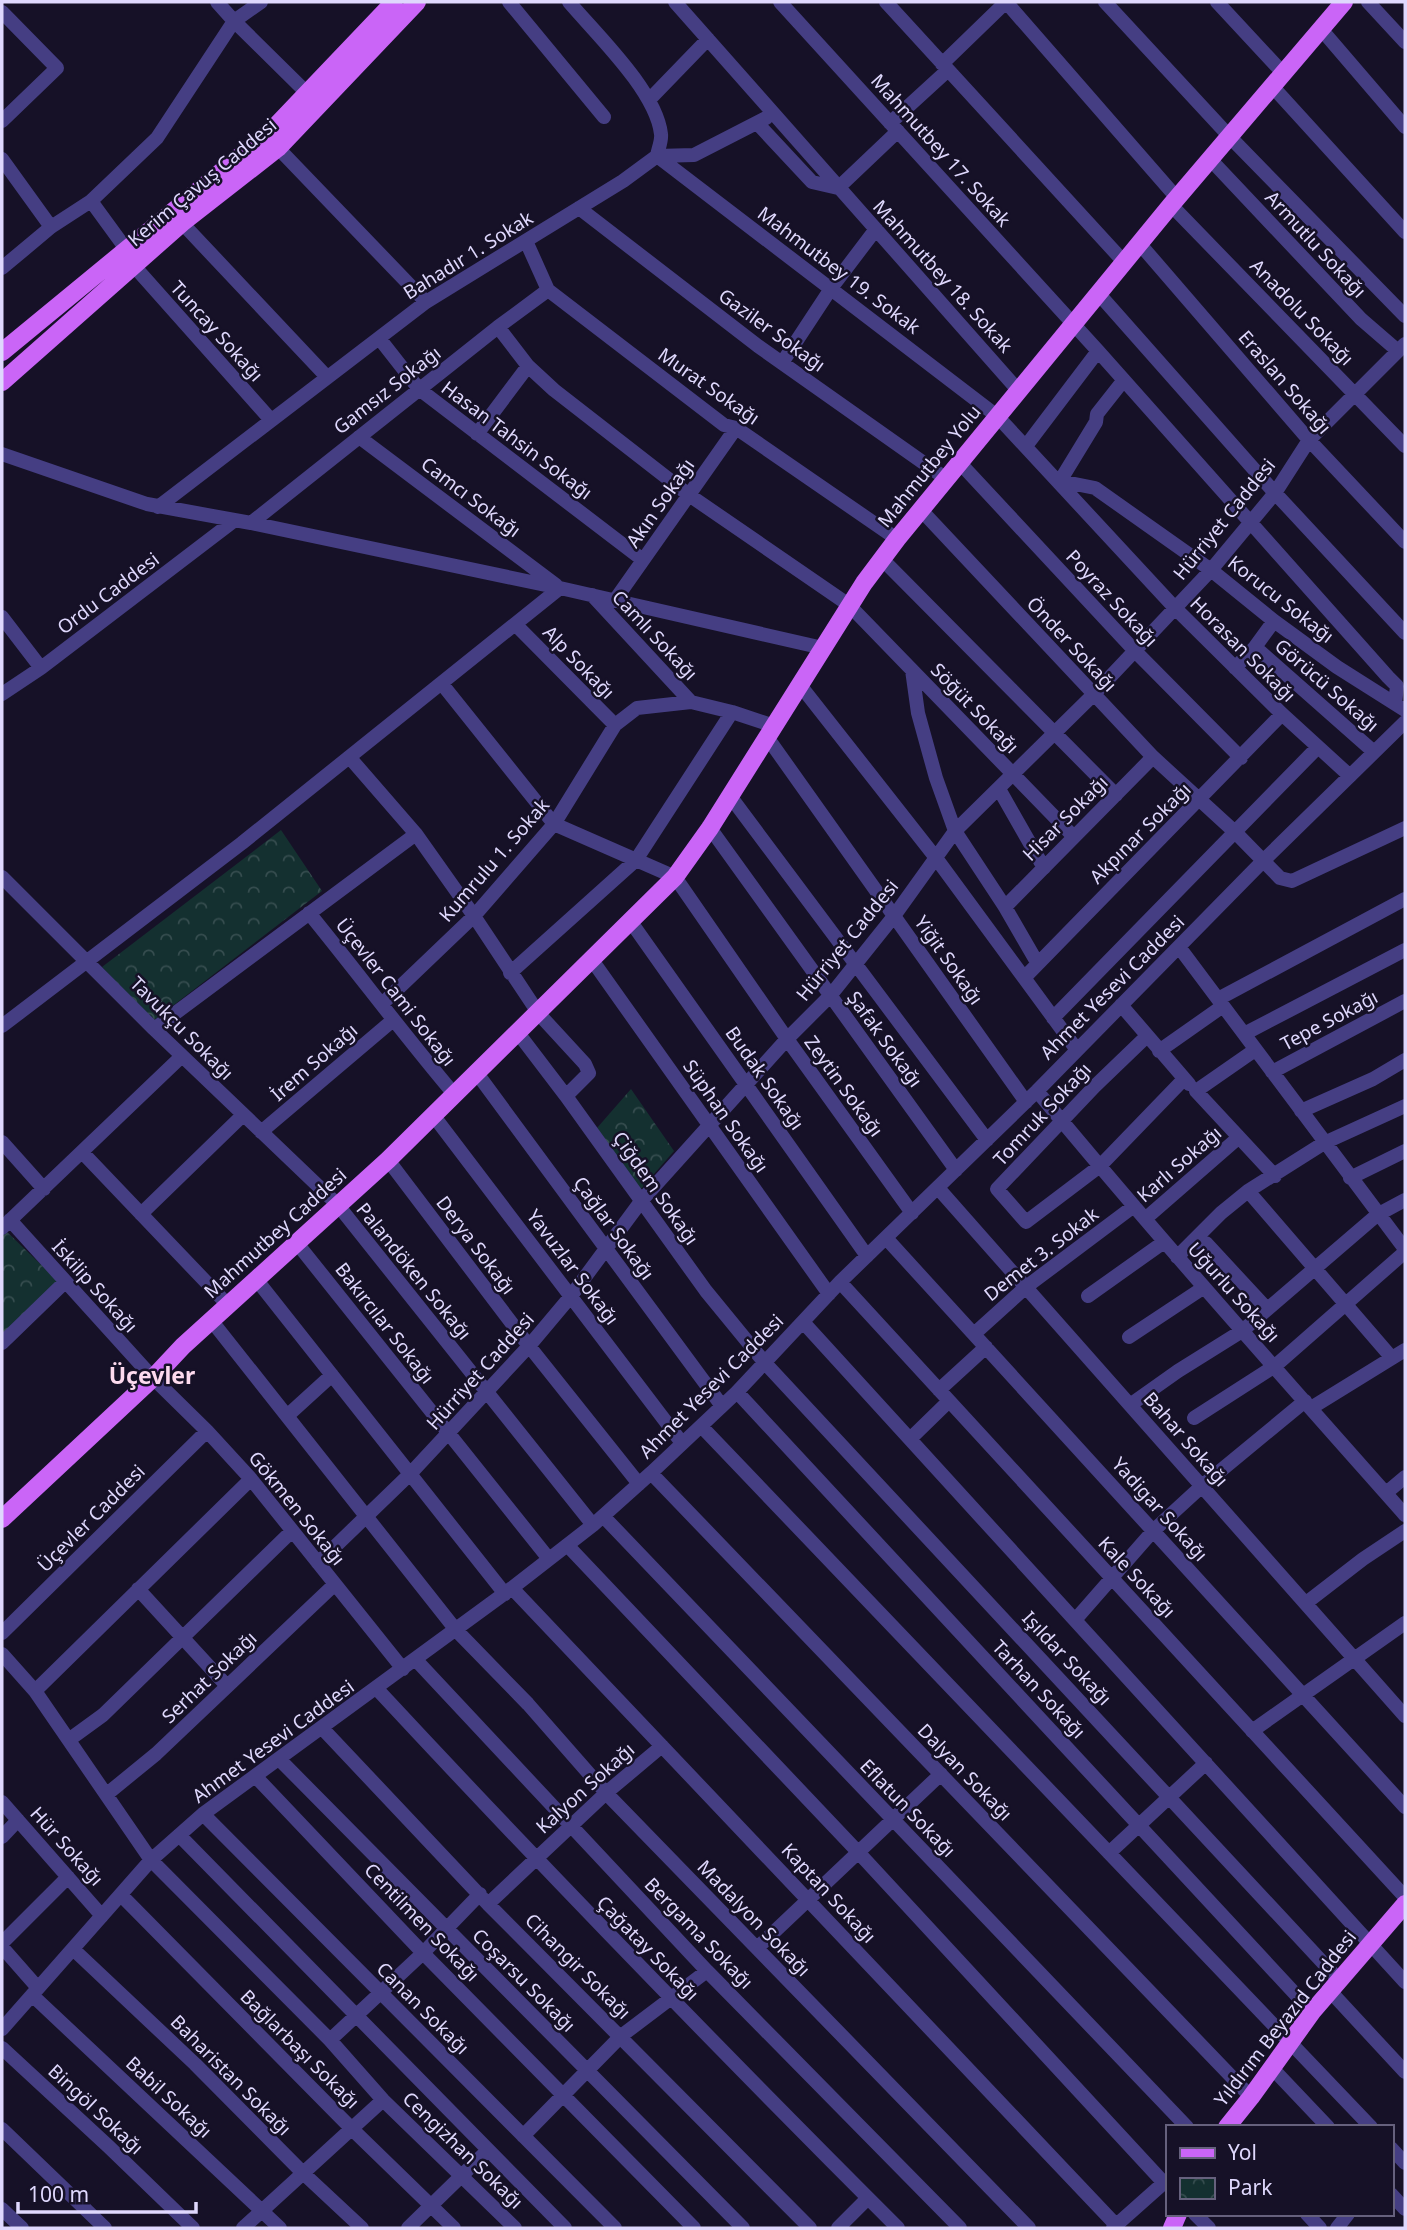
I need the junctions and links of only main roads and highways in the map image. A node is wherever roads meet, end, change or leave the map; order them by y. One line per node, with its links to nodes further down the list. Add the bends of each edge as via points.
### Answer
1 (394, 2): 4 (main road, Kerim Çavuş Caddesi, via 272,131)
2 (417, 2): 5 (main road, Kerim Çavuş Caddesi, via 278,148 182,223)
3 (1344, 2): 6 (main road, Mahmutbey Yolu, via 945,478 849,605 675,877)
4 (2, 352)
5 (2, 382)
6 (576, 976): 7 (main road, Mahmutbey Caddesi, via 388,1160)
7 (2, 1519)
8 (1405, 1904): 9 (main road, Yıldırım Beyazıd Caddesi, via 1312,2012)
9 (1229, 2125)

